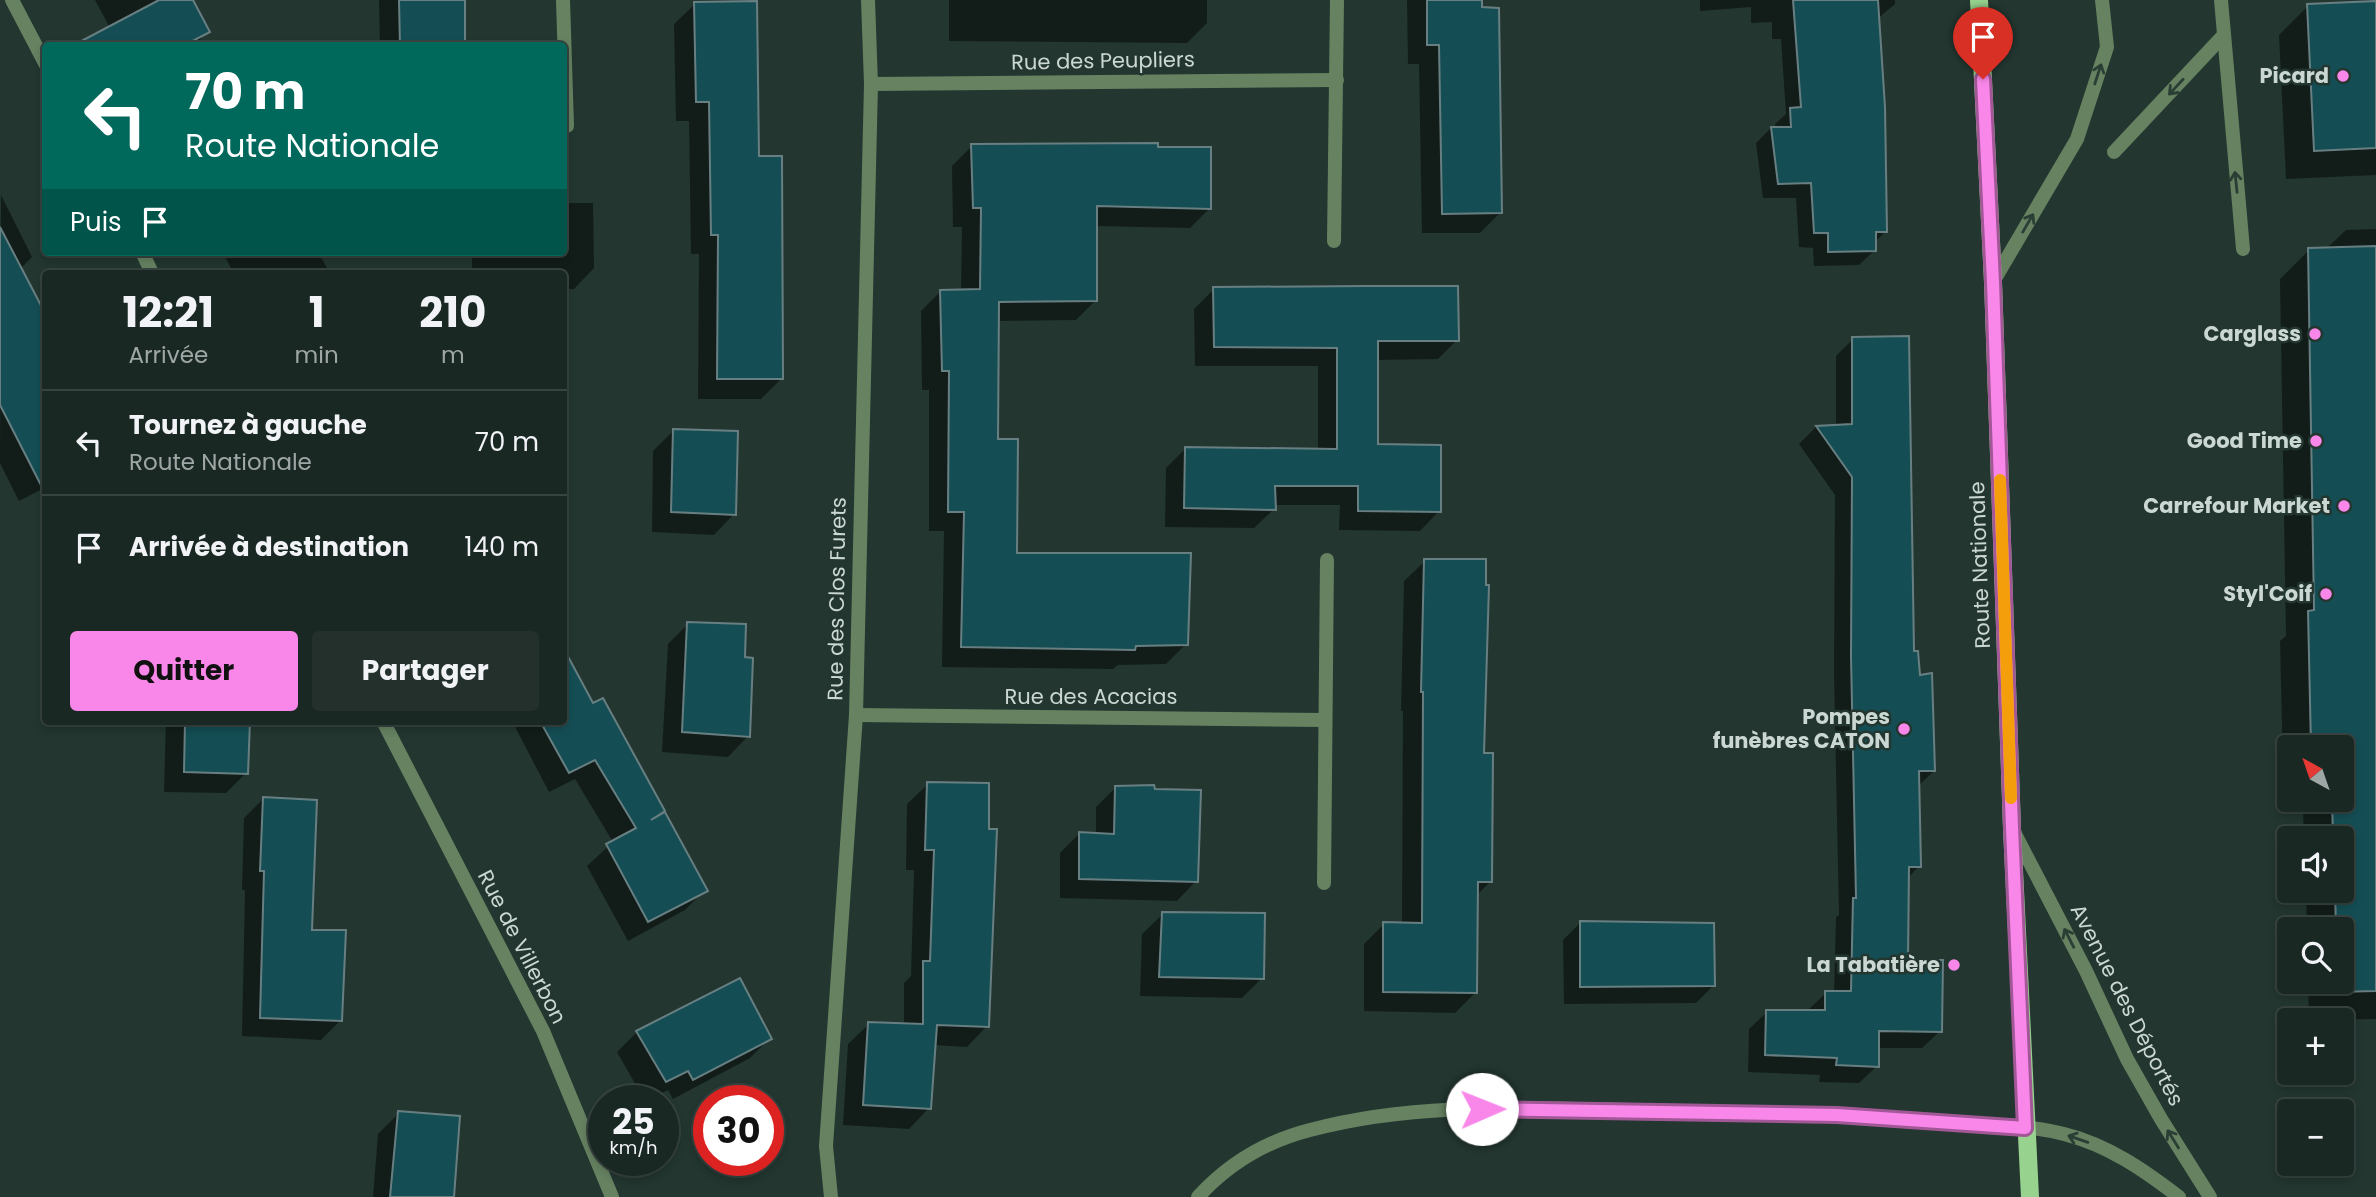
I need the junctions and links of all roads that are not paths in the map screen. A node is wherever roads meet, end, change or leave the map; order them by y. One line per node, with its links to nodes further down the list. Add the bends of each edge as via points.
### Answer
1 (12, 0): 10 (street)
2 (563, 0): 9 (street)
3 (868, 0): 12 (street, Rue des Clos Furets)
4 (1337, 0): 11 (street)
5 (2102, 0): 16 (street, one-way to 5, via 2077,139 2107,47)
6 (2221, 0): 8 (street)
7 (1978, 1): 16 (main road, Route Nationale)
8 (2222, 37): 13 (street, one-way to 13); 15 (street, one-way to 8)
9 (564, 42)
10 (42, 57)
11 (1337, 79): 12 (street, Rue des Peupliers); 14 (street)
12 (871, 84): 18 (street, Rue des Clos Furets)
13 (2114, 152)
14 (1334, 241)
15 (2243, 250)
16 (1993, 282): 21 (main road, Route Nationale)
17 (1327, 560): 19 (street)
18 (856, 715): 19 (street, Rue des Acacias); 25 (street, Rue des Clos Furets, via 826,1146)
19 (1325, 720): 22 (street)
20 (385, 725): 24 (street, Rue de Villerbon, via 543,1031)
21 (2012, 828): 23 (main road, Route Nationale); 29 (street, Avenue des Déportés, one-way to 21, via 2127,1059)
22 (1324, 883)
23 (2025, 1128): 26 (street, via 1837,1115 1455,1109 1375,1116 1309,1130 1266,1145 1234,1164); 27 (main road, Route Nationale); 28 (street, one-way to 23, via 2101,1147 2064,1134)
24 (612, 1197)
25 (831, 1197)
26 (1198, 1197)
27 (2030, 1197)
28 (2179, 1197)
29 (2210, 1197)

